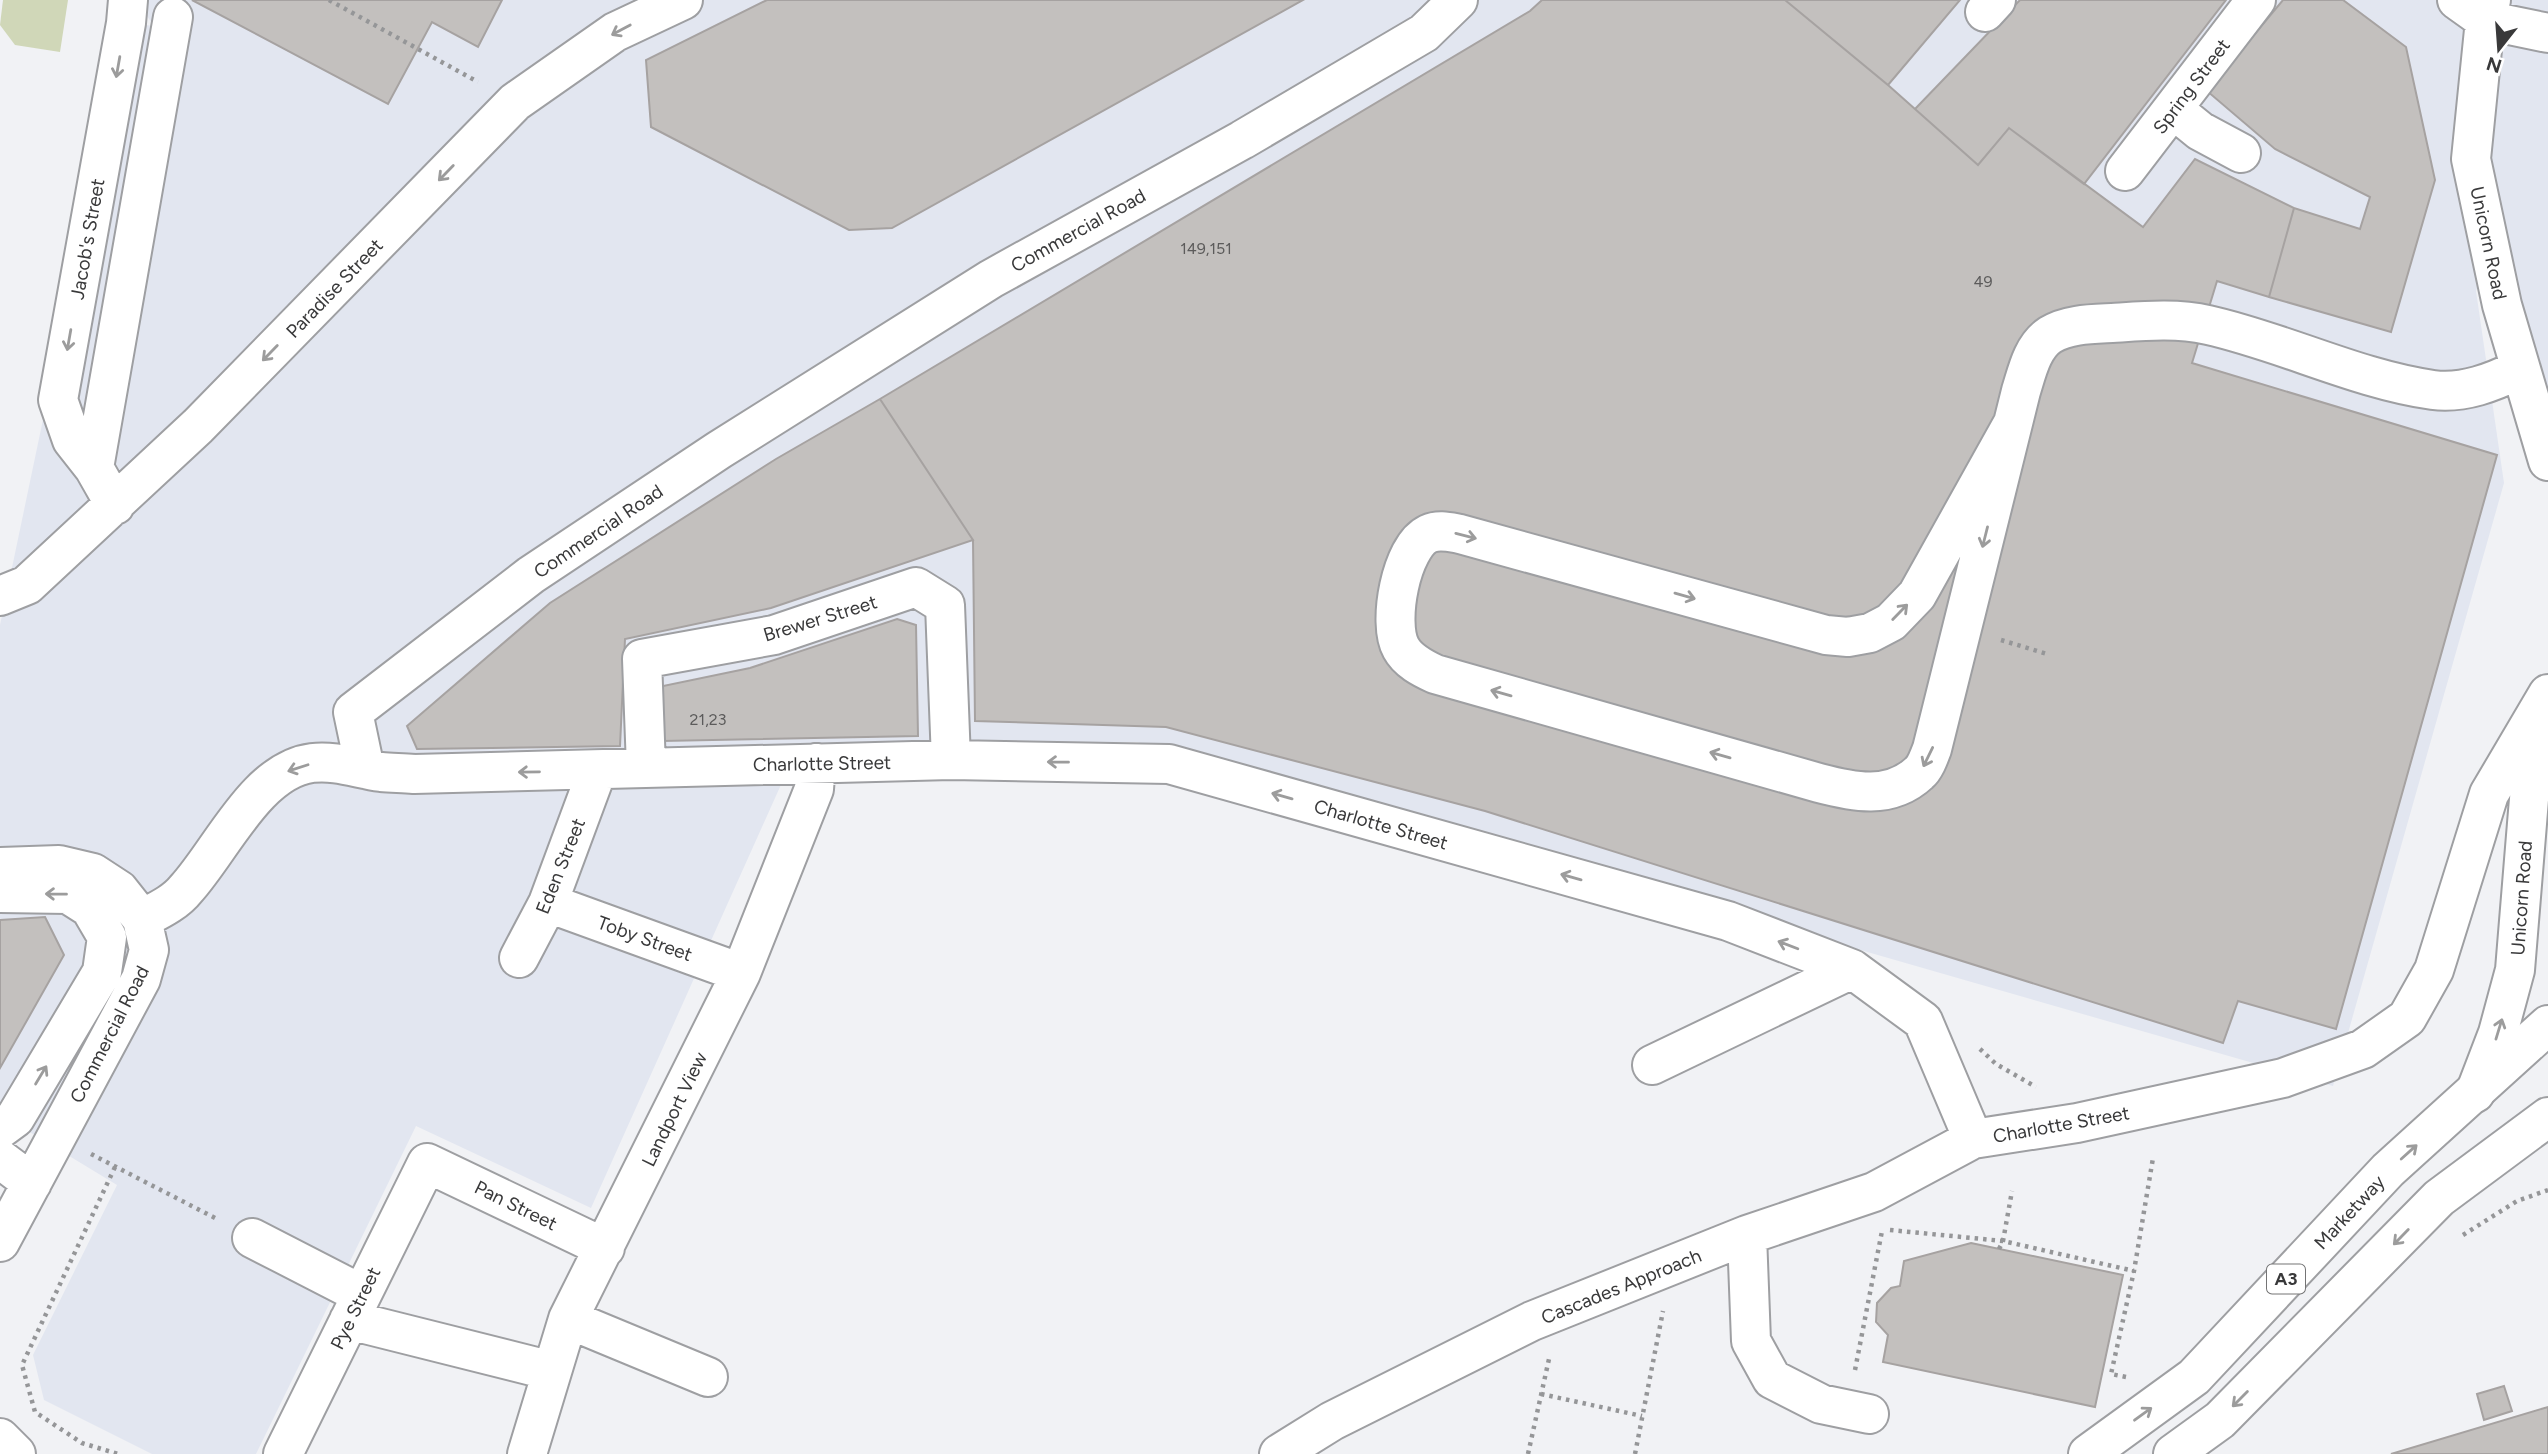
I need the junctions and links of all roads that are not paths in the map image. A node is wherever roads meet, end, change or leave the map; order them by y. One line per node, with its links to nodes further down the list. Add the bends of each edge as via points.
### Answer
1 (128, 0): 14 (street, Jacob's Street, one-way to 14, via 58,400 72,440)
2 (683, 0): 15 (street, Paradise Street, one-way to 15, via 615,32 515,102)
3 (1458, 0): 21 (street, Commercial Road, via 1424,33 991,279 531,575 353,712)
4 (2256, 0): 8 (street, Spring Street)
5 (2477, 7): 7 (street); 11 (street, Unicorn Road, via 2471,159)
6 (173, 17): 14 (street)
7 (2548, 33)
8 (2173, 109): 9 (street, via 2200,131); 10 (street, Spring Street)
9 (2241, 153)
10 (2125, 171)
11 (2520, 369): 12 (street, via 2463,390 2435,390 2383,379 2207,325 2174,320 2076,326 2049,336 2031,358); 13 (street, Unicorn Road)
12 (2013, 423): 12 (street, one-way to 12, via 1933,749 1920,772 1902,784 1877,792 1853,792 1434,674 1401,650 1394,631 1395,607 1409,556 1417,542 1442,531 1826,635 1870,633 1891,622 1917,595)
13 (2548, 461)
14 (94, 468): 15 (street, Jacob's Street)
15 (115, 505): 16 (street, Paradise Street, via 27,584)
16 (0, 596)
17 (2548, 696): 32 (street, Unicorn Road, one-way to 17, via 2515,970 2529,799); 35 (street, Charlotte Street, via 2489,794 2434,970 2407,1018 2362,1049 2283,1078 2077,1123)
18 (951, 761): 19 (street, Charlotte Street); 20 (street, Brewer Street, via 945,605 916,587 774,635 642,659); 28 (street, Charlotte Street, one-way to 18, via 1728,921 1169,764)
19 (816, 763): 20 (street, Charlotte Street); 29 (street, Landport View, via 814,789)
20 (646, 767): 22 (street, Charlotte Street)
21 (365, 769): 22 (street, Charlotte Street, one-way to 21, via 414,774); 26 (street, one-way to 26, via 312,763 280,775 259,795 186,890)
22 (597, 771): 25 (street, Eden Street)
23 (0, 867): 26 (street, via 59,865 93,873 119,890)
24 (0, 893): 34 (street, one-way to 24, via 15,1118 102,972 107,937 90,908 68,894)
25 (548, 903): 27 (street, Eden Street); 29 (street, Toby Street)
26 (142, 919): 40 (street, Commercial Road, via 149,950 141,979)
27 (519, 958)
28 (1852, 969): 31 (street); 35 (street, Charlotte Street, via 1923,1021)
29 (741, 973): 44 (street, Landport View)
30 (2548, 1025): 32 (street, Marketway / A3)
31 (1651, 1065)
32 (2475, 1093): 55 (street, Marketway / A3, one-way to 32, via 2194,1377 2388,1170)
33 (2548, 1117): 37 (street)
34 (0, 1129)
35 (1973, 1139): 41 (street, Cascades Approach, via 1874,1192)
36 (2548, 1140): 37 (street)
37 (2501, 1153): 56 (street, one-way to 56, via 2439,1198 2220,1420)
38 (0, 1159): 40 (street)
39 (427, 1163): 44 (street, Pan Street); 45 (street, Pye Street)
40 (32, 1183): 43 (street, Commercial Road)
41 (1747, 1235): 49 (street, via 1751,1341 1772,1378 1821,1404); 54 (street, Cascades Approach, via 1532,1321 1332,1421)
42 (251, 1238): 45 (street)
43 (0, 1242)
44 (605, 1248): 46 (street, Landport View)
45 (355, 1307): 47 (street); 52 (street, Pye Street)
46 (568, 1319): 47 (street, Landport View); 48 (street)
47 (552, 1371): 53 (street, Landport View)
48 (708, 1377)
49 (1858, 1412)
50 (0, 1438): 51 (street)
51 (16, 1454)
52 (283, 1454)
53 (527, 1454)
54 (1279, 1454)
55 (2088, 1454)
56 (2173, 1454)

